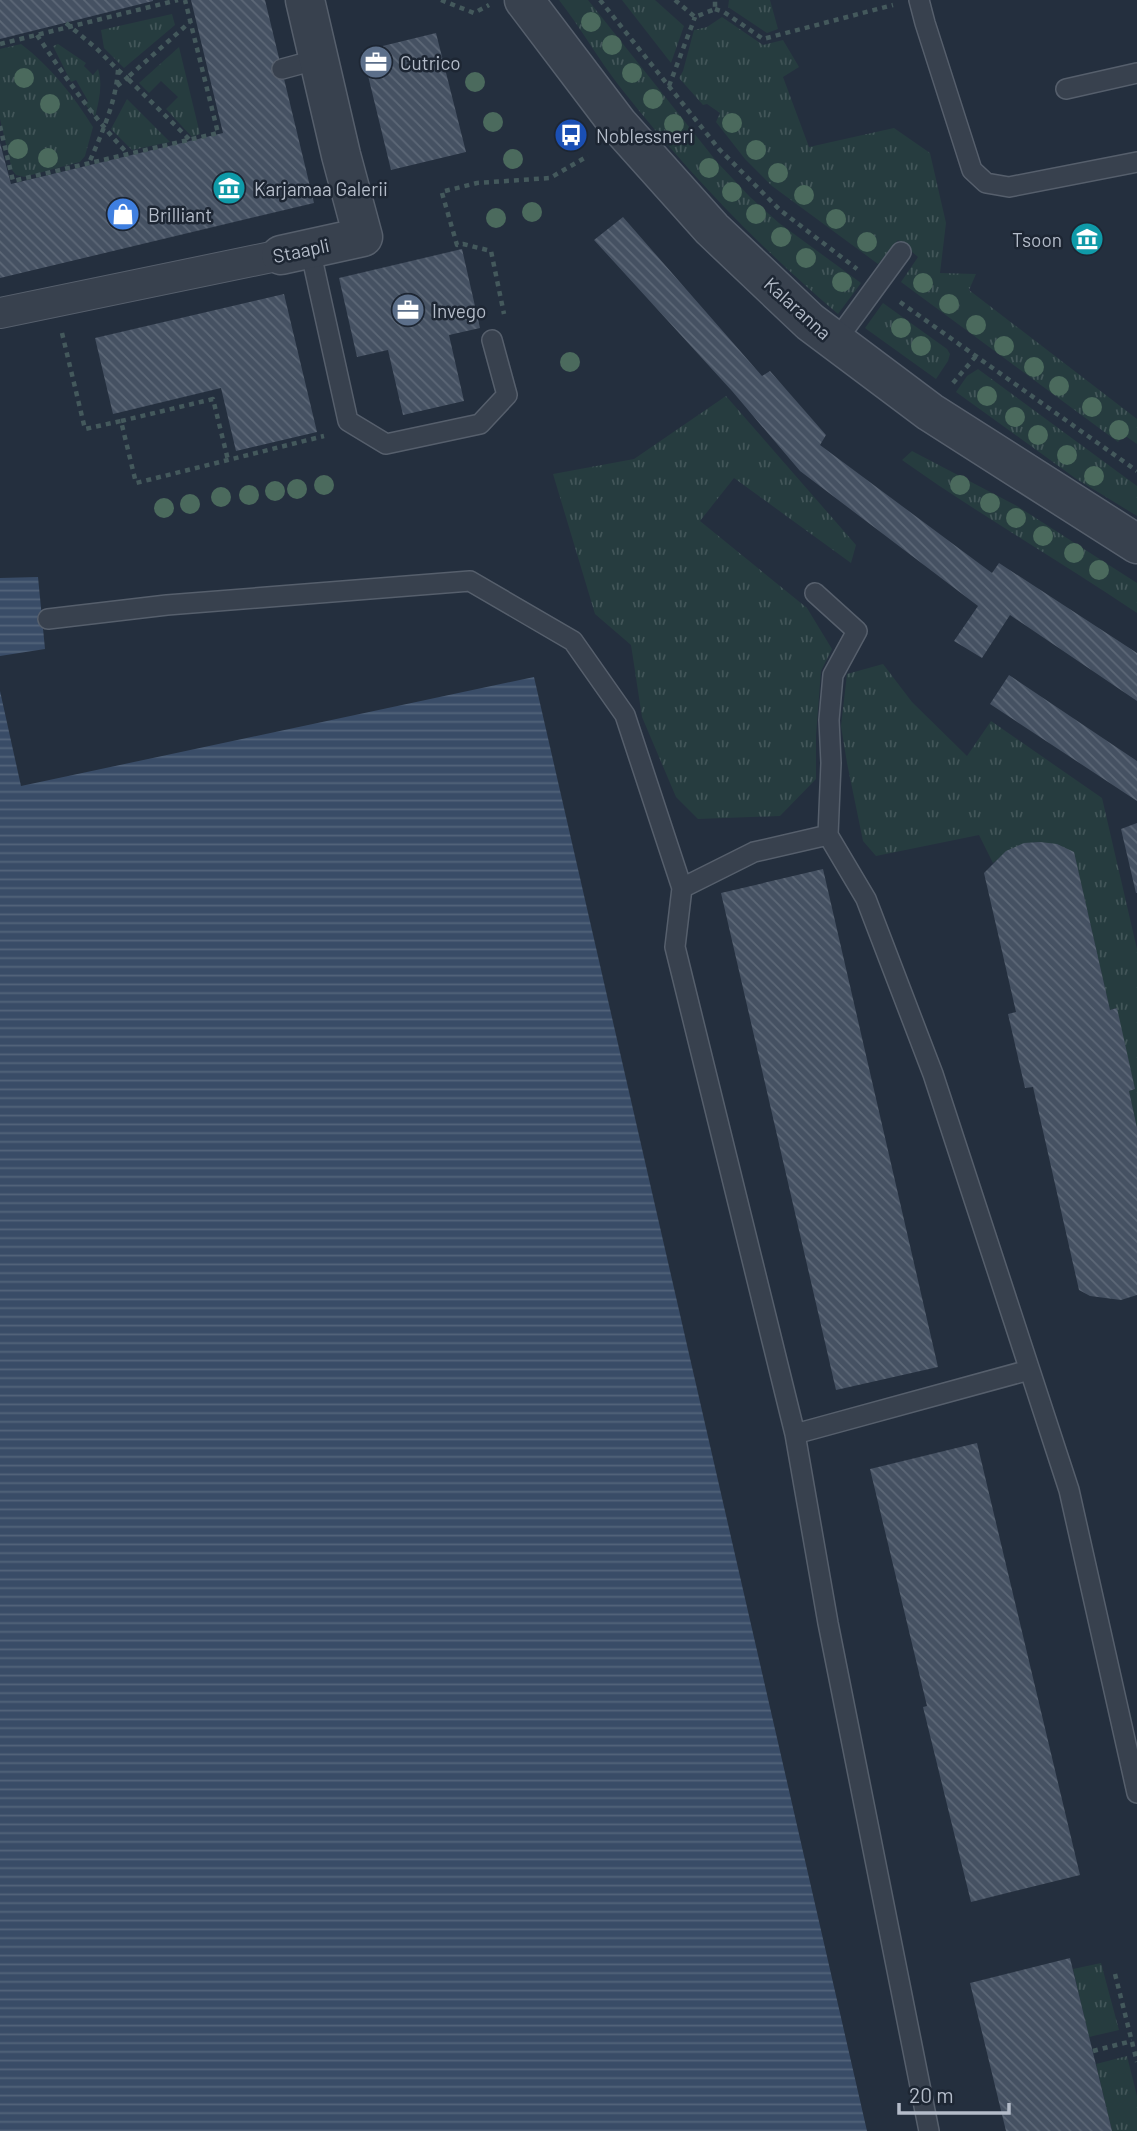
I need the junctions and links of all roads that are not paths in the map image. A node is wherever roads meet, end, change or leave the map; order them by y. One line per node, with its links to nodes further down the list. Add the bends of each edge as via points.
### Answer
1 (305, 0): 4 (street, Staapli)
2 (524, 0): 13 (street, Kalaranna, via 618,124 712,229)
3 (919, 0): 8 (lane, via 972,170 986,183 1009,187)
4 (320, 60): 5 (lane); 9 (street, Staapli, via 363,237)
5 (282, 69)
6 (1137, 74): 7 (lane)
7 (1066, 89)
8 (1137, 162)
9 (295, 252): 11 (street, Staapli); 12 (lane, via 348,421 386,444 480,424 507,395)
10 (901, 252): 13 (lane)
11 (0, 313)
12 (492, 340)
13 (836, 341): 14 (street, Kalaranna, via 930,412)
14 (1137, 544)
15 (816, 593): 17 (lane, via 857,631 833,675)
16 (48, 619): 18 (lane, via 470,581 573,641 625,715)
17 (828, 835): 18 (lane, via 754,852); 19 (lane, via 866,899 933,1074)
18 (682, 888): 20 (lane, via 675,947)
19 (1029, 1370): 20 (lane); 21 (lane, via 1069,1490)
20 (794, 1434): 22 (lane)
21 (1137, 1793)
22 (929, 2131)

